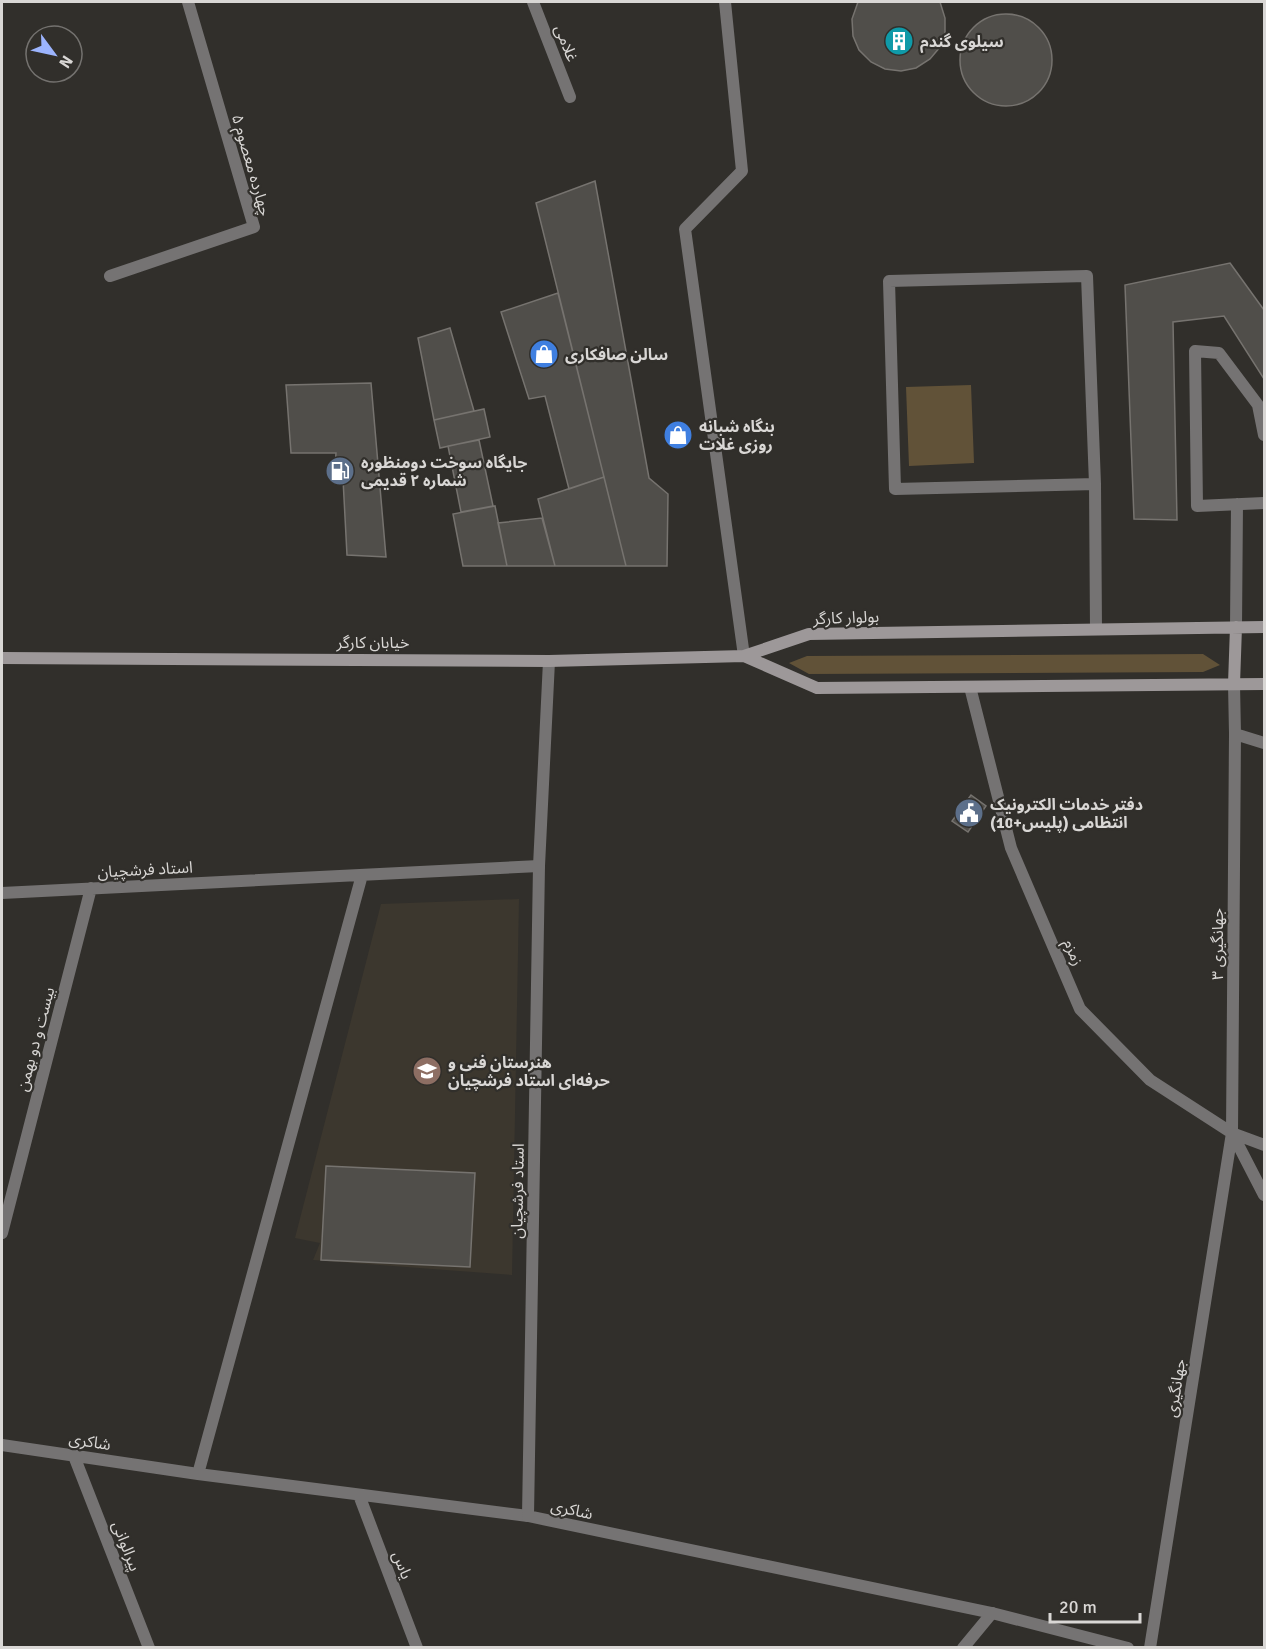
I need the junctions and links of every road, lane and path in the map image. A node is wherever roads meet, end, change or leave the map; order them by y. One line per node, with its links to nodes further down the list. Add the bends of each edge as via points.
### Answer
1 (188, 2): 5 (street, چهارده معصوم ۵, via 254,227)
2 (533, 2): 4 (street, غلامی)
3 (725, 2): 13 (street, via 742,171 685,229)
4 (570, 97)
5 (110, 276)
6 (1264, 435): 9 (street, via 1258,405 1219,352 1195,351 1197,506)
7 (1095, 484): 7 (street, via 1087,276 889,281 895,489); 12 (street)
8 (1264, 503): 9 (street)
9 (1237, 504): 10 (street)
10 (1236, 627): 11 (main road, بولوار کارگر); 12 (main road, بولوار کارگر); 16 (main road)
11 (1264, 627)
12 (1096, 629): 13 (main road, بولوار کارگر, via 809,634)
13 (744, 656): 15 (main road, خیابان کارگر); 18 (main road, via 817,688)
14 (2, 658): 15 (main road, خیابان کارگر)
15 (549, 661): 21 (street, استاد فرشچیان)
16 (1234, 684): 17 (main road); 18 (main road); 19 (street, جهانگیری ۳)
17 (1264, 684)
18 (970, 687): 25 (street, زمزم, via 1011,848 1080,1008 1150,1080)
19 (1235, 734): 20 (street); 25 (street, جهانگیری ۳)
20 (1264, 743)
21 (539, 866): 22 (street, استاد فرشچیان); 33 (street, استاد فرشچیان)
22 (362, 875): 23 (street, استاد فرشچیان); 31 (street)
23 (91, 888): 24 (street, استاد فرشچیان); 28 (street, بیست و دو بهمن)
24 (2, 893)
25 (1232, 1133): 26 (street, زمزم); 27 (street, جهانگیری ۳); 39 (street, جهانگیری)
26 (1264, 1145)
27 (1264, 1195)
28 (2, 1233)
29 (2, 1445): 30 (street, شاکری)
30 (74, 1456): 31 (street, شاکری); 35 (street, پیرالوانی)
31 (198, 1474): 32 (street, شاکری)
32 (359, 1495): 33 (street, شاکری); 36 (street, یاس)
33 (528, 1516): 34 (street, شاکری)
34 (992, 1613): 37 (street); 38 (street, شاکری)
35 (149, 1647)
36 (417, 1647)
37 (963, 1647)
38 (1128, 1647)
39 (1150, 1647)

